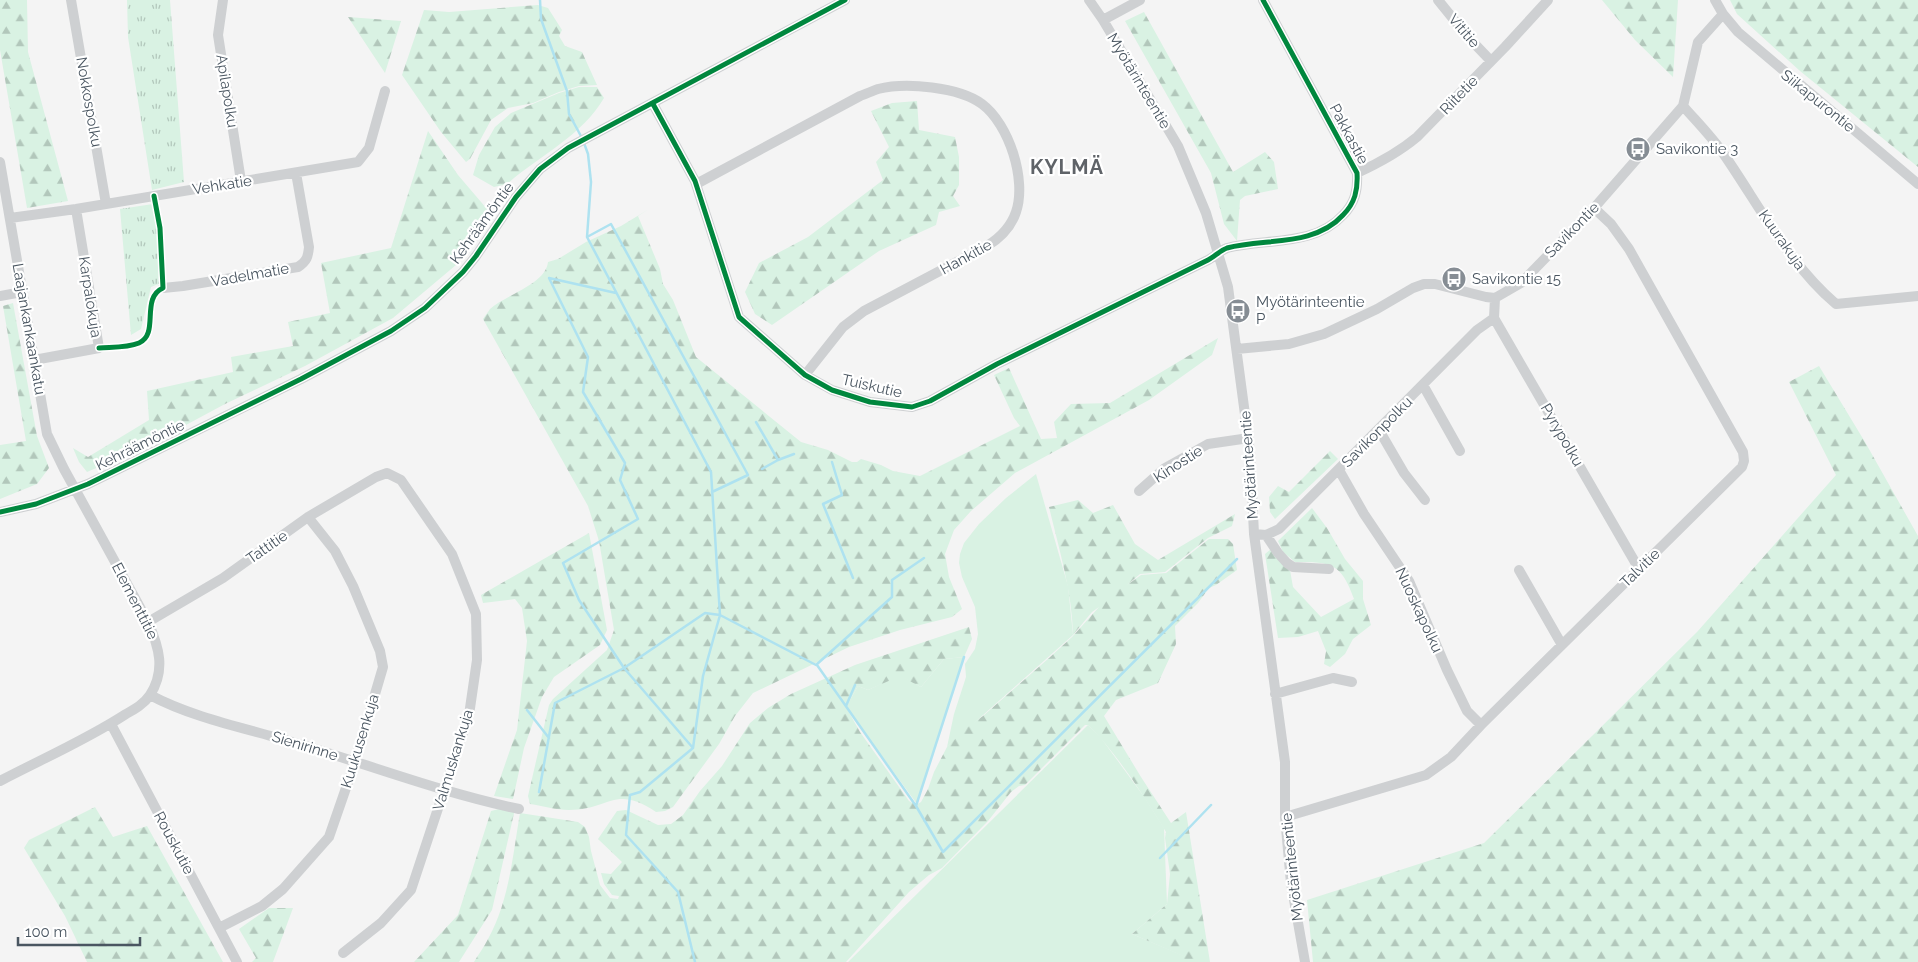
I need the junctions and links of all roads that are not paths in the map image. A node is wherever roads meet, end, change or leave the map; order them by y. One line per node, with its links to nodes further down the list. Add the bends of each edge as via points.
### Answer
1 (72, 0): 22 (street, Nokkospolku)
2 (223, 0): 19 (street, Apilapolku, via 218,36)
3 (845, 0): 14 (street, Kehräämöntie)
4 (1089, 0): 11 (street, Myötärinteentie)
5 (1140, 0): 11 (street)
6 (1263, 0): 18 (street, Pakkastie)
7 (1438, 0): 12 (street, Vititie)
8 (1548, 0): 12 (street, Riitetie)
9 (1715, 0): 10 (street, Siikapurontie)
10 (1723, 14): 15 (street, via 1698,42); 21 (street, Siikapurontie, via 1772,62)
11 (1103, 20): 26 (street, Myötärinteentie, via 1178,146)
12 (1491, 61): 18 (street, Riitetie, via 1404,149)
13 (386, 91): 17 (street, Vehkatie, via 369,148 358,162)
14 (653, 104): 20 (street, Tuiskutie); 42 (street, Kehräämöntie, via 575,144 540,169 508,207 471,262 425,308 301,379)
15 (1683, 106): 23 (street, Savikontie); 30 (street, Kuurakuja, via 1723,152 1799,266 1836,304)
16 (0, 162): 25 (street, Laajankankaankatu)
17 (296, 173): 19 (street, Vehkatie); 27 (street, Vadelmatie, via 309,247 304,263 298,267)
18 (1357, 173): 26 (street, Pakkastie, via 1357,191 1352,206 1324,230 1305,236 1225,248)
19 (241, 181): 22 (street, Vehkatie)
20 (695, 181): 35 (street, Tuiskutie, via 739,317); 35 (street, Hankitie, via 700,182 878,89 912,87 950,92 982,104 1000,123 1011,145 1019,180 1016,212 1009,226 987,246 864,312 843,327)
21 (1918, 184)
22 (106, 204): 24 (street, Vehkatie)
23 (1594, 208): 31 (street, Savikontie, via 1521,283); 49 (street, Talvitie, via 1625,243 1743,452 1742,467)
24 (76, 209): 25 (street, Vehkatie); 34 (street, Karpalokuja, via 99,348)
25 (10, 218): 28 (street, Laajankankaankatu)
26 (1219, 254): 33 (street, Myötärinteentie, via 1228,287); 35 (street, Tuiskutie, via 997,364 930,401 912,407 860,399 832,390)
27 (163, 288)
28 (22, 292): 29 (street); 34 (street, Laajankankaankatu)
29 (0, 296)
30 (1918, 296)
31 (1495, 298): 32 (street); 33 (street, via 1424,284 1324,334 1288,344)
32 (1494, 318): 36 (street, Savikonpolku, via 1477,330); 49 (street, Pyrypolku)
33 (1237, 349): 38 (street, Myötärinteentie)
34 (34, 360): 42 (street, Laajankankaankatu, via 47,434)
35 (806, 375)
36 (1423, 385): 37 (street, Savikonpolku); 39 (street)
37 (1379, 430): 40 (street, Savikonpolku); 44 (street, via 1404,473)
38 (1248, 438): 43 (street, Kinostie, via 1208,444 1165,468); 47 (street, Myötärinteentie)
39 (1460, 451)
40 (1339, 470): 48 (street, Savikonpolku, via 1279,529); 58 (street, Nuoskapolku, via 1402,570 1467,711)
41 (387, 473): 46 (street, Tattitie); 61 (street, Valmuskankuja, via 401,480 452,554 476,614 477,660 469,715)
42 (75, 490): 45 (street, Kehräämöntie); 52 (street, Elementtitie)
43 (1140, 491)
44 (1425, 500)
45 (0, 512)
46 (308, 517): 52 (street, Tattitie, via 222,578); 59 (street, Kuukusenkuja, via 335,551 380,651 383,667)
47 (1254, 534): 48 (street); 55 (street, Myötärinteentie)
48 (1266, 534): 50 (street, via 1293,568)
49 (1639, 568): 53 (street, Talvitie)
50 (1328, 569)
51 (1519, 570): 53 (street)
52 (148, 622): 56 (street, Elementtitie, via 160,658)
53 (1562, 644): 58 (street, Talvitie)
54 (1352, 682): 55 (street, via 1333,678)
55 (1275, 694): 63 (street, Myötärinteentie, via 1285,762)
56 (150, 695): 57 (street, Elementtitie, via 142,704); 59 (street, Sienirinne, via 187,711)
57 (110, 724): 60 (street, Elementtitie); 64 (street, Rouskutie)
58 (1481, 725): 63 (street, Talvitie, via 1451,757 1426,774)
59 (355, 762): 61 (street, Sienirinne); 64 (street, Kuukusenkuja, via 328,837 282,889 262,906)
60 (0, 780)
61 (445, 791): 62 (street, Sienirinne); 65 (street, Valmuskankuja, via 412,890 381,923)
62 (518, 808)
63 (1285, 817): 67 (street, Myötärinteentie, via 1291,883)
64 (219, 928): 66 (street, Rouskutie)
65 (343, 953)
66 (237, 962)
67 (1305, 962)

